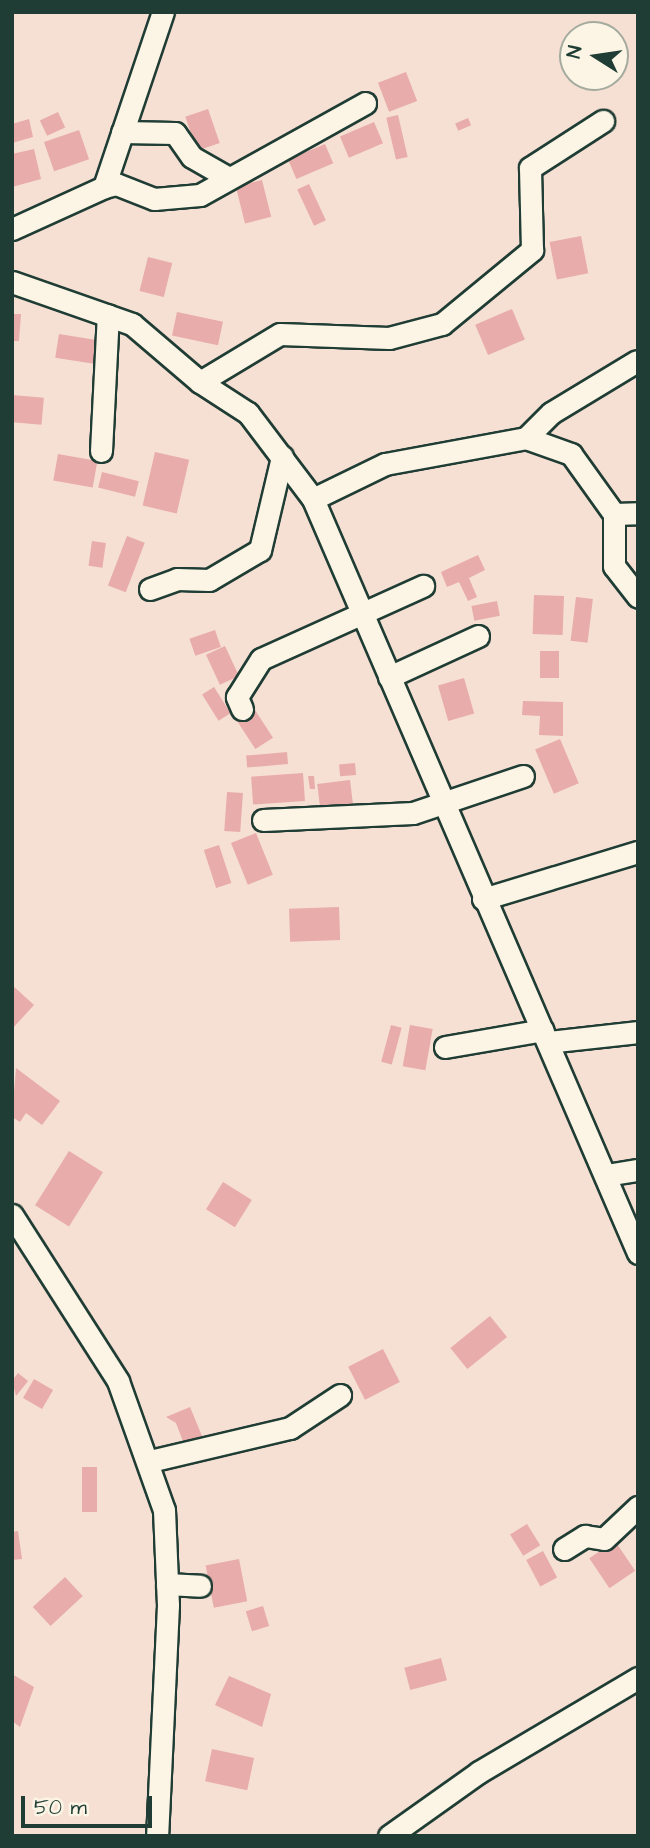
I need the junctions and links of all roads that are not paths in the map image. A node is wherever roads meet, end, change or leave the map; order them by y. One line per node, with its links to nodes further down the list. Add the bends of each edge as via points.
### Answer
1 (163, 12): 4 (street)
2 (365, 103): 5 (street)
3 (603, 121): 11 (street, via 530,167 532,250 442,324 389,338 280,334)
4 (122, 132): 5 (street, via 175,133 192,157); 6 (street)
5 (227, 177): 6 (street, via 200,195 154,199 116,184)
6 (104, 187): 7 (street)
7 (12, 229)
8 (12, 282): 9 (street)
9 (108, 316): 11 (street, via 132,324); 13 (street)
10 (637, 362): 12 (street, via 551,413)
11 (200, 383): 14 (street, via 248,413)
12 (526, 438): 15 (street, via 385,464); 17 (street, via 572,454)
13 (101, 451)
14 (282, 457): 15 (street); 19 (street, via 260,550 209,580 177,579)
15 (313, 499): 21 (street)
16 (638, 513): 17 (street)
17 (614, 514): 20 (street, via 614,566)
18 (423, 586): 21 (street)
19 (150, 589)
20 (638, 597)
21 (362, 615): 23 (street); 24 (street, via 261,659 237,697)
22 (478, 636): 23 (street)
23 (388, 677): 26 (street)
24 (242, 709)
25 (523, 776): 26 (street)
26 (441, 801): 27 (street, via 371,820); 29 (street)
27 (263, 820)
28 (638, 852): 29 (street)
29 (483, 899): 31 (street)
30 (638, 1032): 31 (street)
31 (546, 1036): 32 (street); 34 (street)
32 (445, 1047)
33 (638, 1170): 34 (street)
34 (606, 1175): 36 (street)
35 (12, 1215): 39 (street, via 118,1381)
36 (631, 1219): 37 (street)
37 (638, 1253)
38 (340, 1395): 39 (street, via 290,1428)
39 (150, 1461): 42 (street, via 164,1510)
40 (638, 1507): 41 (street, via 604,1539 584,1536)
41 (564, 1549)
42 (167, 1584): 43 (street); 45 (street)
43 (200, 1586)
44 (638, 1678): 46 (street, via 479,1772)
45 (157, 1836)
46 (389, 1836)

